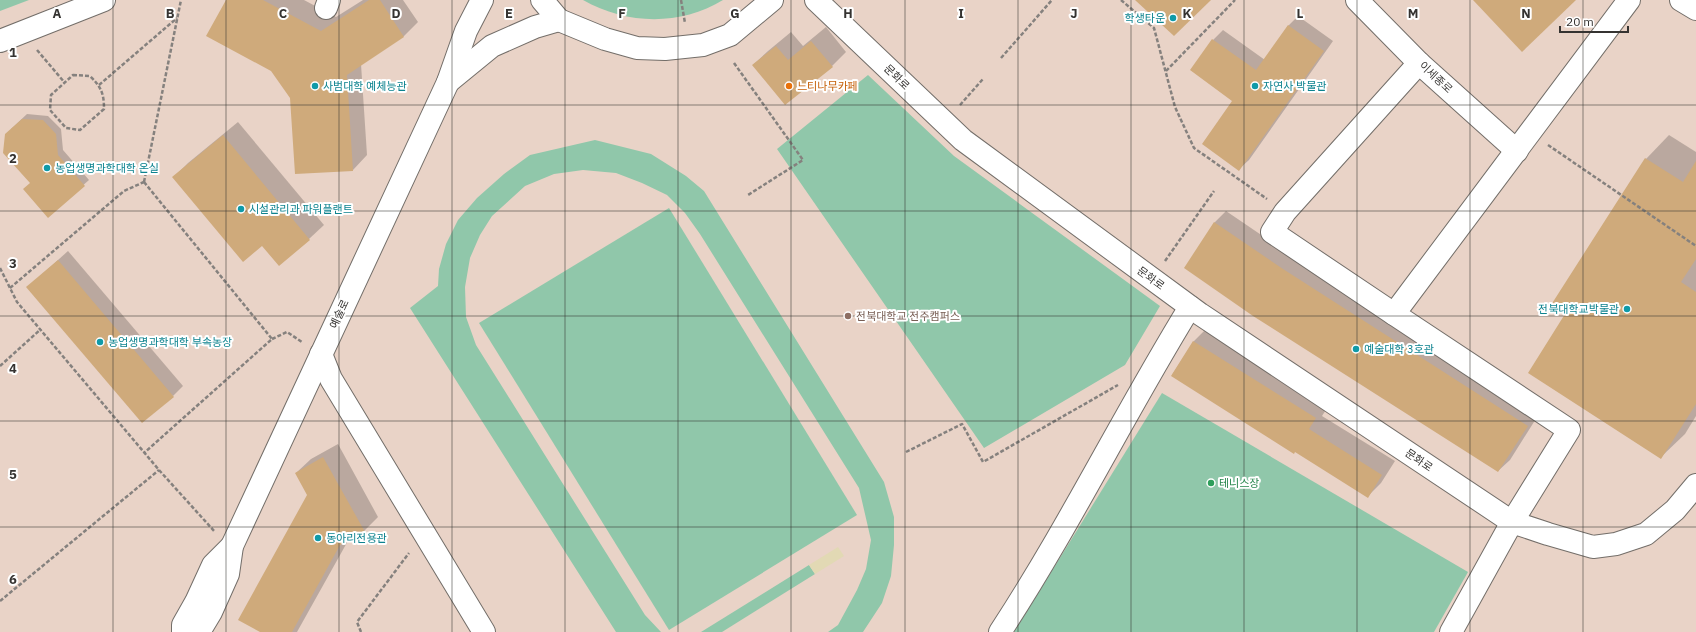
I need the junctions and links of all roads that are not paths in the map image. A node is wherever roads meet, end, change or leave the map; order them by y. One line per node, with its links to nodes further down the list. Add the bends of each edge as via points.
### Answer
1 (104, 0): 11 (lane)
2 (482, 0): 13 (lane, 예술로, via 466,31)
3 (542, 0): 10 (lane)
4 (772, 0): 10 (lane, via 730,35 703,45 665,49 636,48 605,39)
5 (816, 0): 15 (lane, 문화로, via 963,140)
6 (1357, 0): 12 (lane, 이세종로)
7 (1629, 0): 14 (lane)
8 (1681, 0): 9 (lane)
9 (1696, 9)
10 (559, 20): 13 (lane, via 535,27 492,46)
11 (0, 41)
12 (1419, 63): 14 (lane, 이세종로); 16 (lane, via 1285,212 1272,232)
13 (448, 82): 17 (lane, 예술로)
14 (1517, 151): 16 (lane)
15 (1190, 307): 19 (lane, 문화로); 24 (lane, via 1153,367 1029,588)
16 (1394, 314): 19 (lane, via 1569,430)
17 (321, 354): 20 (lane, 예술로); 23 (lane, via 331,379)
18 (1696, 485): 19 (lane, 문화로, via 1675,510 1646,534 1616,544 1593,547)
19 (1512, 522): 25 (lane)
20 (232, 546): 21 (lane, 예술로, via 213,565 183,625); 22 (lane, 예술로, via 228,574)
21 (183, 632)
22 (199, 632)
23 (484, 632)
24 (1000, 632)
25 (1451, 632)

